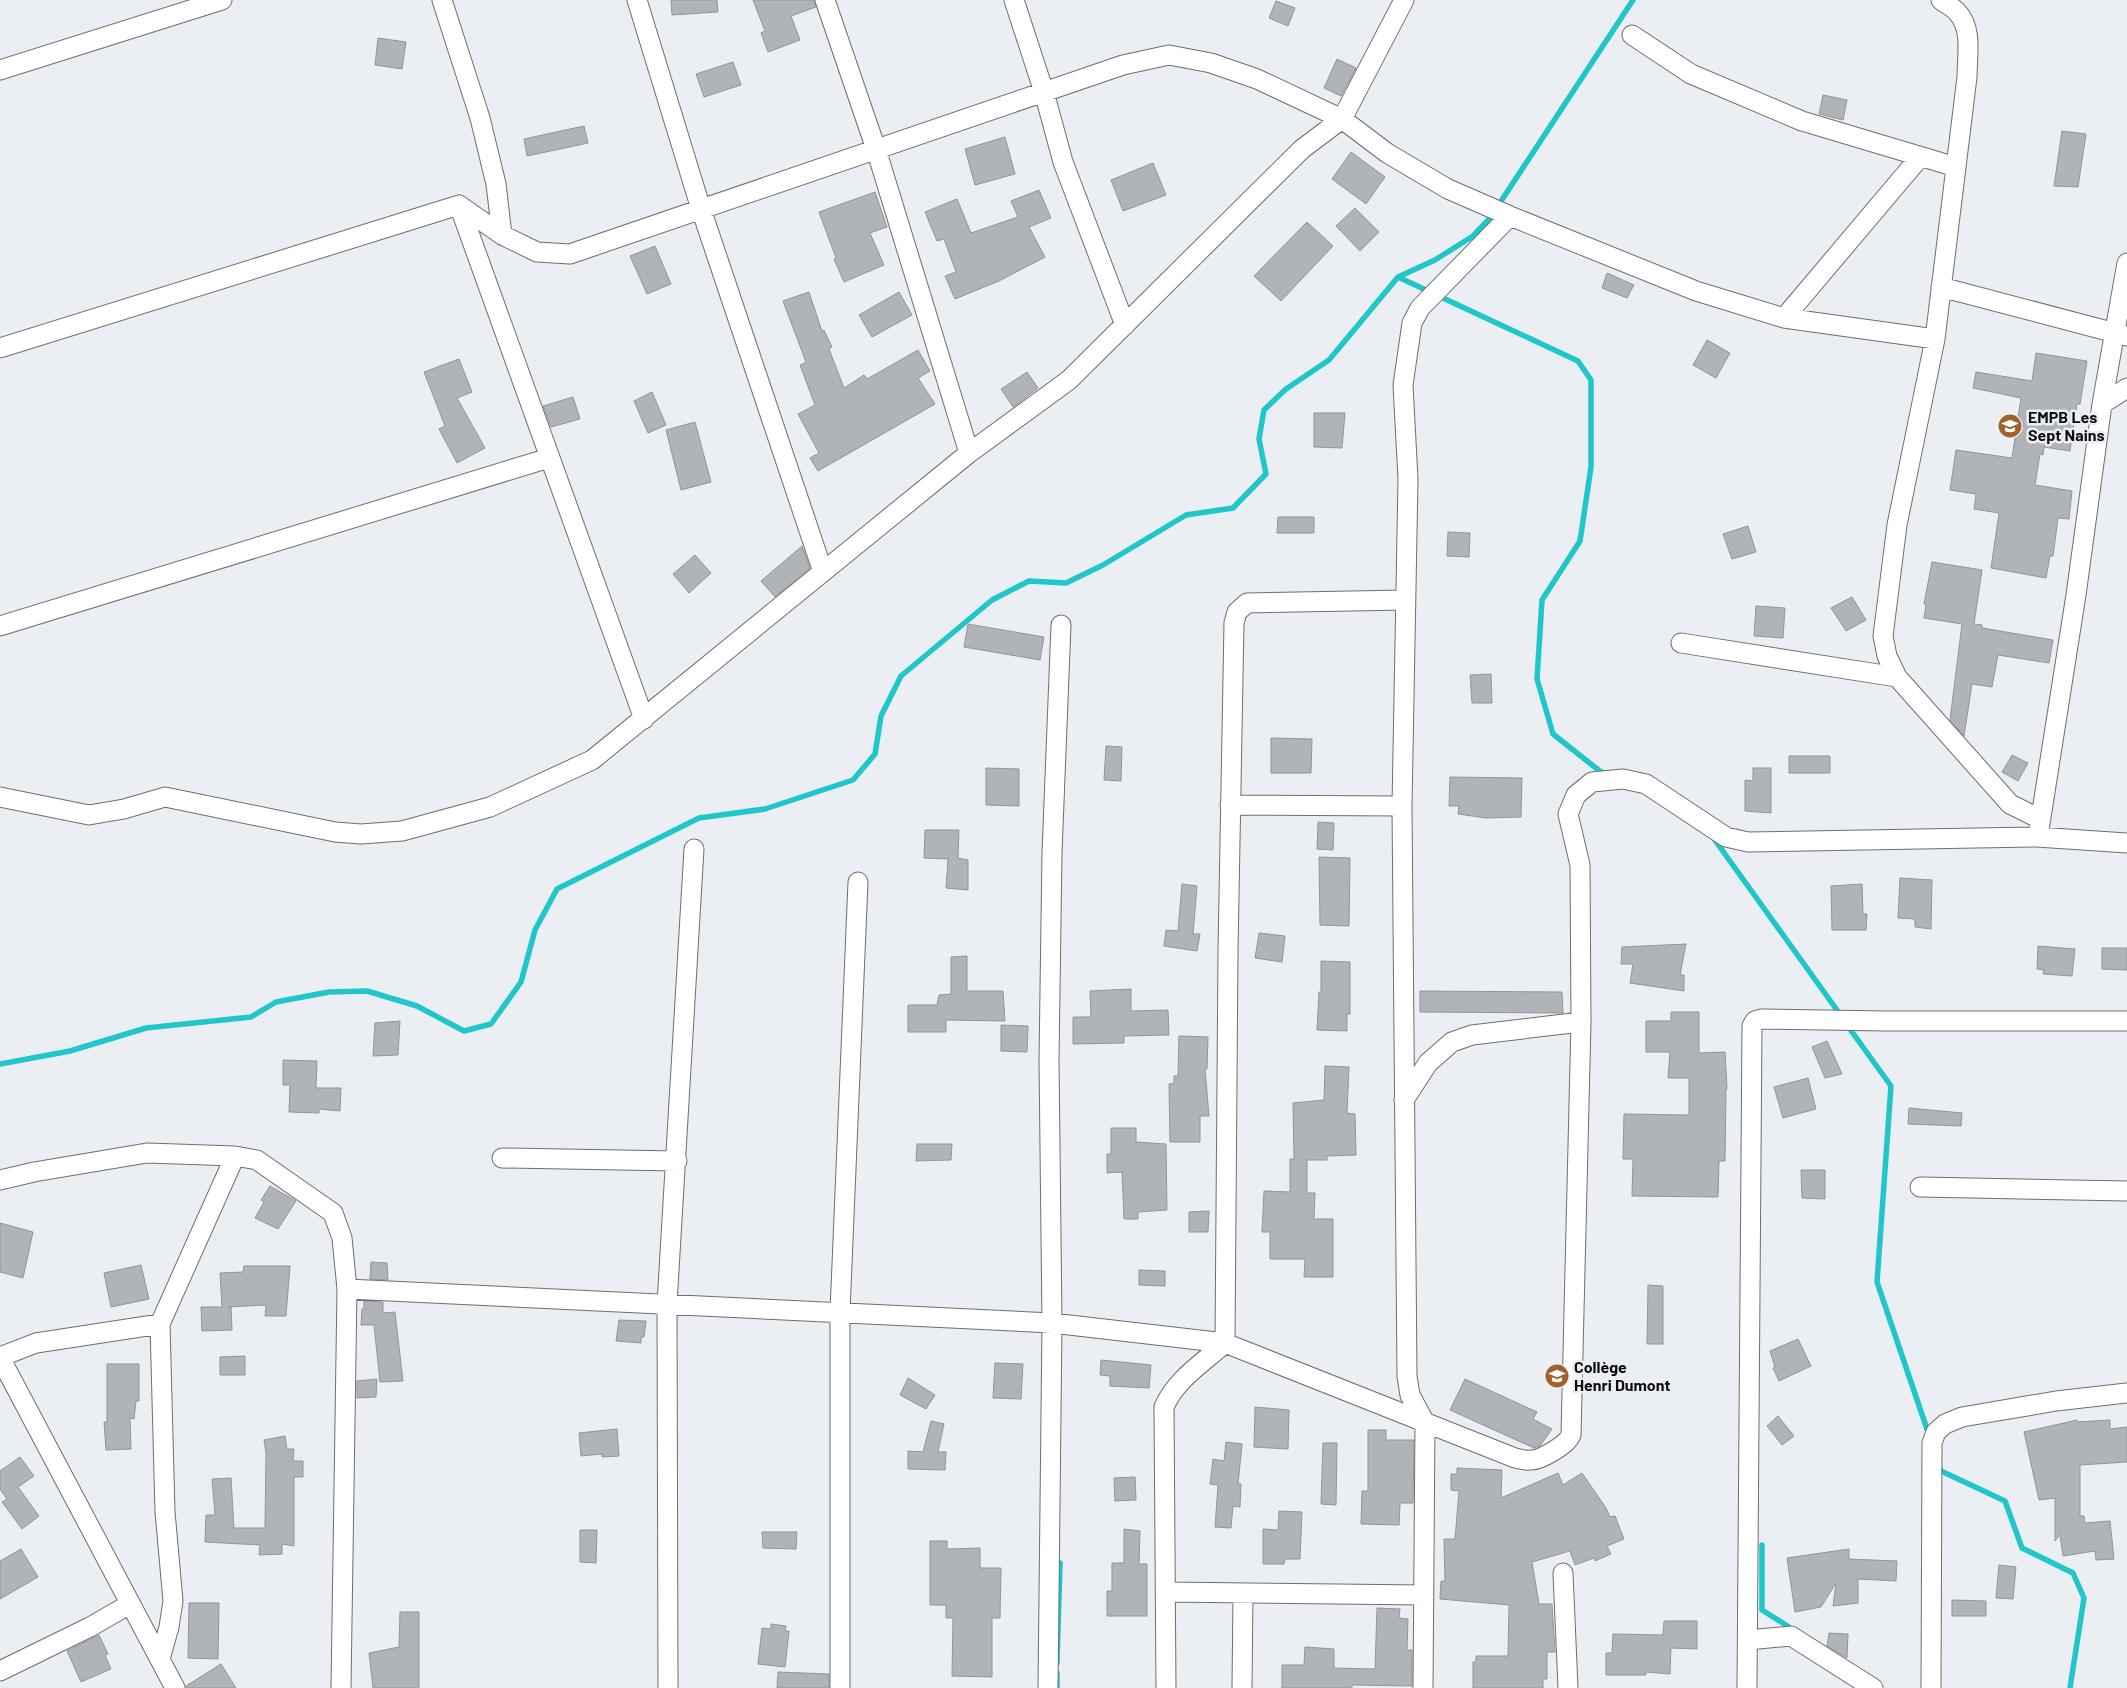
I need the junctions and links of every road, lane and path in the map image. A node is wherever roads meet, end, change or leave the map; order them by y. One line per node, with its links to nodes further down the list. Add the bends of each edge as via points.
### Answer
1 (222, 0): 9 (street)
2 (442, 0): 18 (street, via 480,118 496,184)
3 (637, 0): 16 (street)
4 (825, 0): 12 (street)
5 (1014, 0): 10 (street)
6 (1404, 0): 11 (street)
7 (1941, 0): 14 (street, via 1965,22 1968,36 1967,77)
8 (1632, 35): 13 (street, via 1691,74 1802,121)
9 (0, 70)
10 (1044, 92): 11 (street, via 1123,65 1169,55 1211,63 1257,79); 12 (street); 22 (street, via 1063,162)
11 (1342, 118): 17 (street, via 1387,153 1440,184); 22 (street, via 1302,149)
12 (876, 149): 16 (street); 28 (street)
13 (1920, 157): 14 (street); 21 (street)
14 (1956, 167): 20 (street)
15 (459, 205): 18 (street); 25 (street); 29 (street)
16 (701, 209): 18 (street, via 570,254 537,252); 30 (street)
17 (1510, 216): 21 (street, via 1696,291); 31 (street, via 1420,308 1412,323 1403,385 1408,479)
18 (502, 235)
19 (2127, 263): 23 (street)
20 (1941, 287): 23 (street); 24 (street)
21 (1784, 318): 24 (street)
22 (1125, 325): 28 (street, via 1069,380)
23 (2120, 335): 27 (street)
24 (1934, 339): 35 (street, via 1897,525 1883,636 1887,656)
25 (0, 348)
26 (2127, 388): 27 (street)
27 (2102, 404): 40 (street)
28 (968, 454): 30 (street)
29 (549, 458): 33 (street); 36 (street)
30 (823, 572): 36 (street)
31 (1406, 600): 38 (street, via 1247,603 1238,612 1234,623); 39 (street)
32 (1061, 624): 56 (street, via 1052,853 1049,1060)
33 (0, 626)
34 (1681, 643): 35 (street)
35 (1897, 677): 40 (street, via 2010,804)
36 (644, 719): 37 (street, via 592,760 568,772 490,807 402,831 335,832 165,797 89,815)
37 (0, 797)
38 (1230, 805): 39 (street); 58 (street)
39 (1402, 806): 46 (street)
40 (2039, 828): 41 (street); 45 (street, via 1748,842 1726,837 1646,784 1623,779 1592,782 1576,795 1568,814 1580,865)
41 (2127, 843)
42 (694, 849): 49 (street)
43 (858, 882): 55 (street)
44 (2127, 1021): 68 (street, via 1761,1018 1755,1021 1752,1026)
45 (1581, 1022): 46 (street, via 1472,1035 1452,1042 1428,1063); 62 (street, via 1571,1436 1542,1458 1530,1461)
46 (1404, 1100): 62 (street, via 1407,1376 1410,1396)
47 (235, 1156): 50 (street, via 147,1153); 53 (street, via 258,1160 333,1213 342,1238); 57 (street)
48 (502, 1158): 49 (street)
49 (677, 1160): 54 (street)
50 (0, 1180)
51 (1920, 1187): 52 (street)
52 (2127, 1192)
53 (346, 1289): 54 (street); 72 (street)
54 (667, 1304): 55 (street); 73 (street)
55 (840, 1312): 56 (street); 74 (street)
56 (1052, 1323): 58 (street); 75 (street)
57 (160, 1324): 59 (street, via 36,1344); 69 (street, via 165,1512 173,1601)
58 (1225, 1343): 62 (street); 64 (street, via 1178,1384 1164,1407)
59 (0, 1357)
60 (0, 1362): 67 (street)
61 (2127, 1393): 82 (street, via 1962,1417 1936,1432 1932,1443)
62 (1425, 1423): 66 (street)
63 (1563, 1573): 79 (street)
64 (1165, 1592): 65 (street); 76 (street)
65 (1243, 1593): 66 (street); 77 (street)
66 (1424, 1595): 78 (street)
67 (130, 1604): 69 (street); 70 (street)
68 (1748, 1640): 80 (street); 81 (street, via 1791,1636)
69 (160, 1659): 71 (street)
70 (0, 1671)
71 (174, 1688)
72 (341, 1688)
73 (668, 1688)
74 (840, 1688)
75 (1048, 1688)
76 (1166, 1688)
77 (1242, 1688)
78 (1423, 1688)
79 (1568, 1688)
80 (1747, 1688)
81 (1873, 1688)
82 (1931, 1688)

